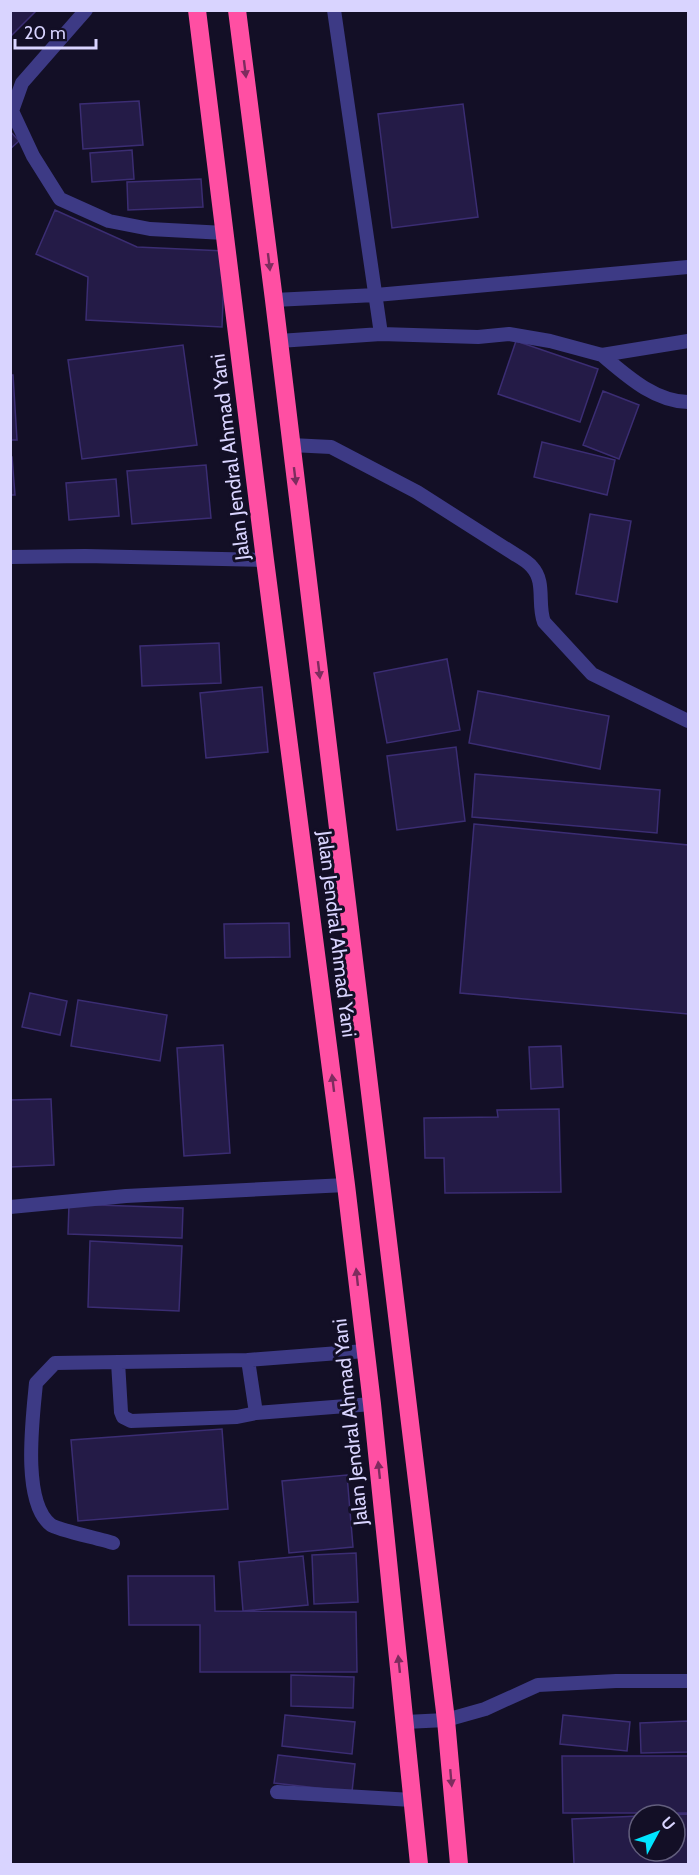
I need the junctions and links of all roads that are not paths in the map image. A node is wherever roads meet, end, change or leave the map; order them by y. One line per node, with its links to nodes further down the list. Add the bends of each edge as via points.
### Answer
1 (86, 10): 5 (lane, via 22,83 12,111 33,156 60,199 109,221 150,229)
2 (197, 10): 5 (highway, Jalan Jendral Ahmad Yani)
3 (237, 10): 8 (highway, Jalan Jendral Ahmad Yani, one-way to 8)
4 (334, 10): 7 (lane)
5 (225, 233): 16 (highway, Jalan Jendral Ahmad Yani)
6 (688, 267): 7 (lane)
7 (376, 295): 8 (lane); 9 (lane)
8 (274, 300): 10 (highway, Jalan Jendral Ahmad Yani)
9 (381, 334): 10 (lane); 12 (lane, via 478,338 509,334)
10 (279, 341): 14 (highway, Jalan Jendral Ahmad Yani)
11 (688, 341): 12 (lane)
12 (602, 355): 13 (lane, via 638,385 678,402)
13 (688, 402)
14 (291, 445): 17 (lane, via 331,447 417,492 532,566 540,580 540,612 544,622 592,674); 27 (highway, Jalan Jendral Ahmad Yani, one-way to 27)
15 (10, 557): 16 (lane)
16 (265, 560): 18 (highway, Jalan Jendral Ahmad Yani, one-way to 16)
17 (688, 721)
18 (346, 1185): 19 (lane, via 126,1196); 20 (highway, Jalan Jendral Ahmad Yani, one-way to 18)
19 (10, 1207)
20 (365, 1351): 21 (lane); 23 (highway, Jalan Jendral Ahmad Yani)
21 (248, 1360): 22 (lane); 24 (lane)
22 (118, 1362): 24 (lane, via 121,1412 131,1421); 25 (lane, via 55,1363 36,1383 30,1449 36,1505 52,1525)
23 (372, 1404): 24 (lane); 28 (highway, Jalan Jendral Ahmad Yani, one-way to 23)
24 (256, 1413)
25 (113, 1543)
26 (688, 1681): 27 (lane, via 538,1685 485,1709)
27 (446, 1720): 28 (lane); 32 (highway, Jalan Jendral Ahmad Yani, one-way to 32)
28 (405, 1722): 30 (highway, Jalan Jendral Ahmad Yani)
29 (277, 1792): 30 (lane)
30 (412, 1800): 31 (highway, Jalan Jendral Ahmad Yani)
31 (419, 1864)
32 (459, 1864)

